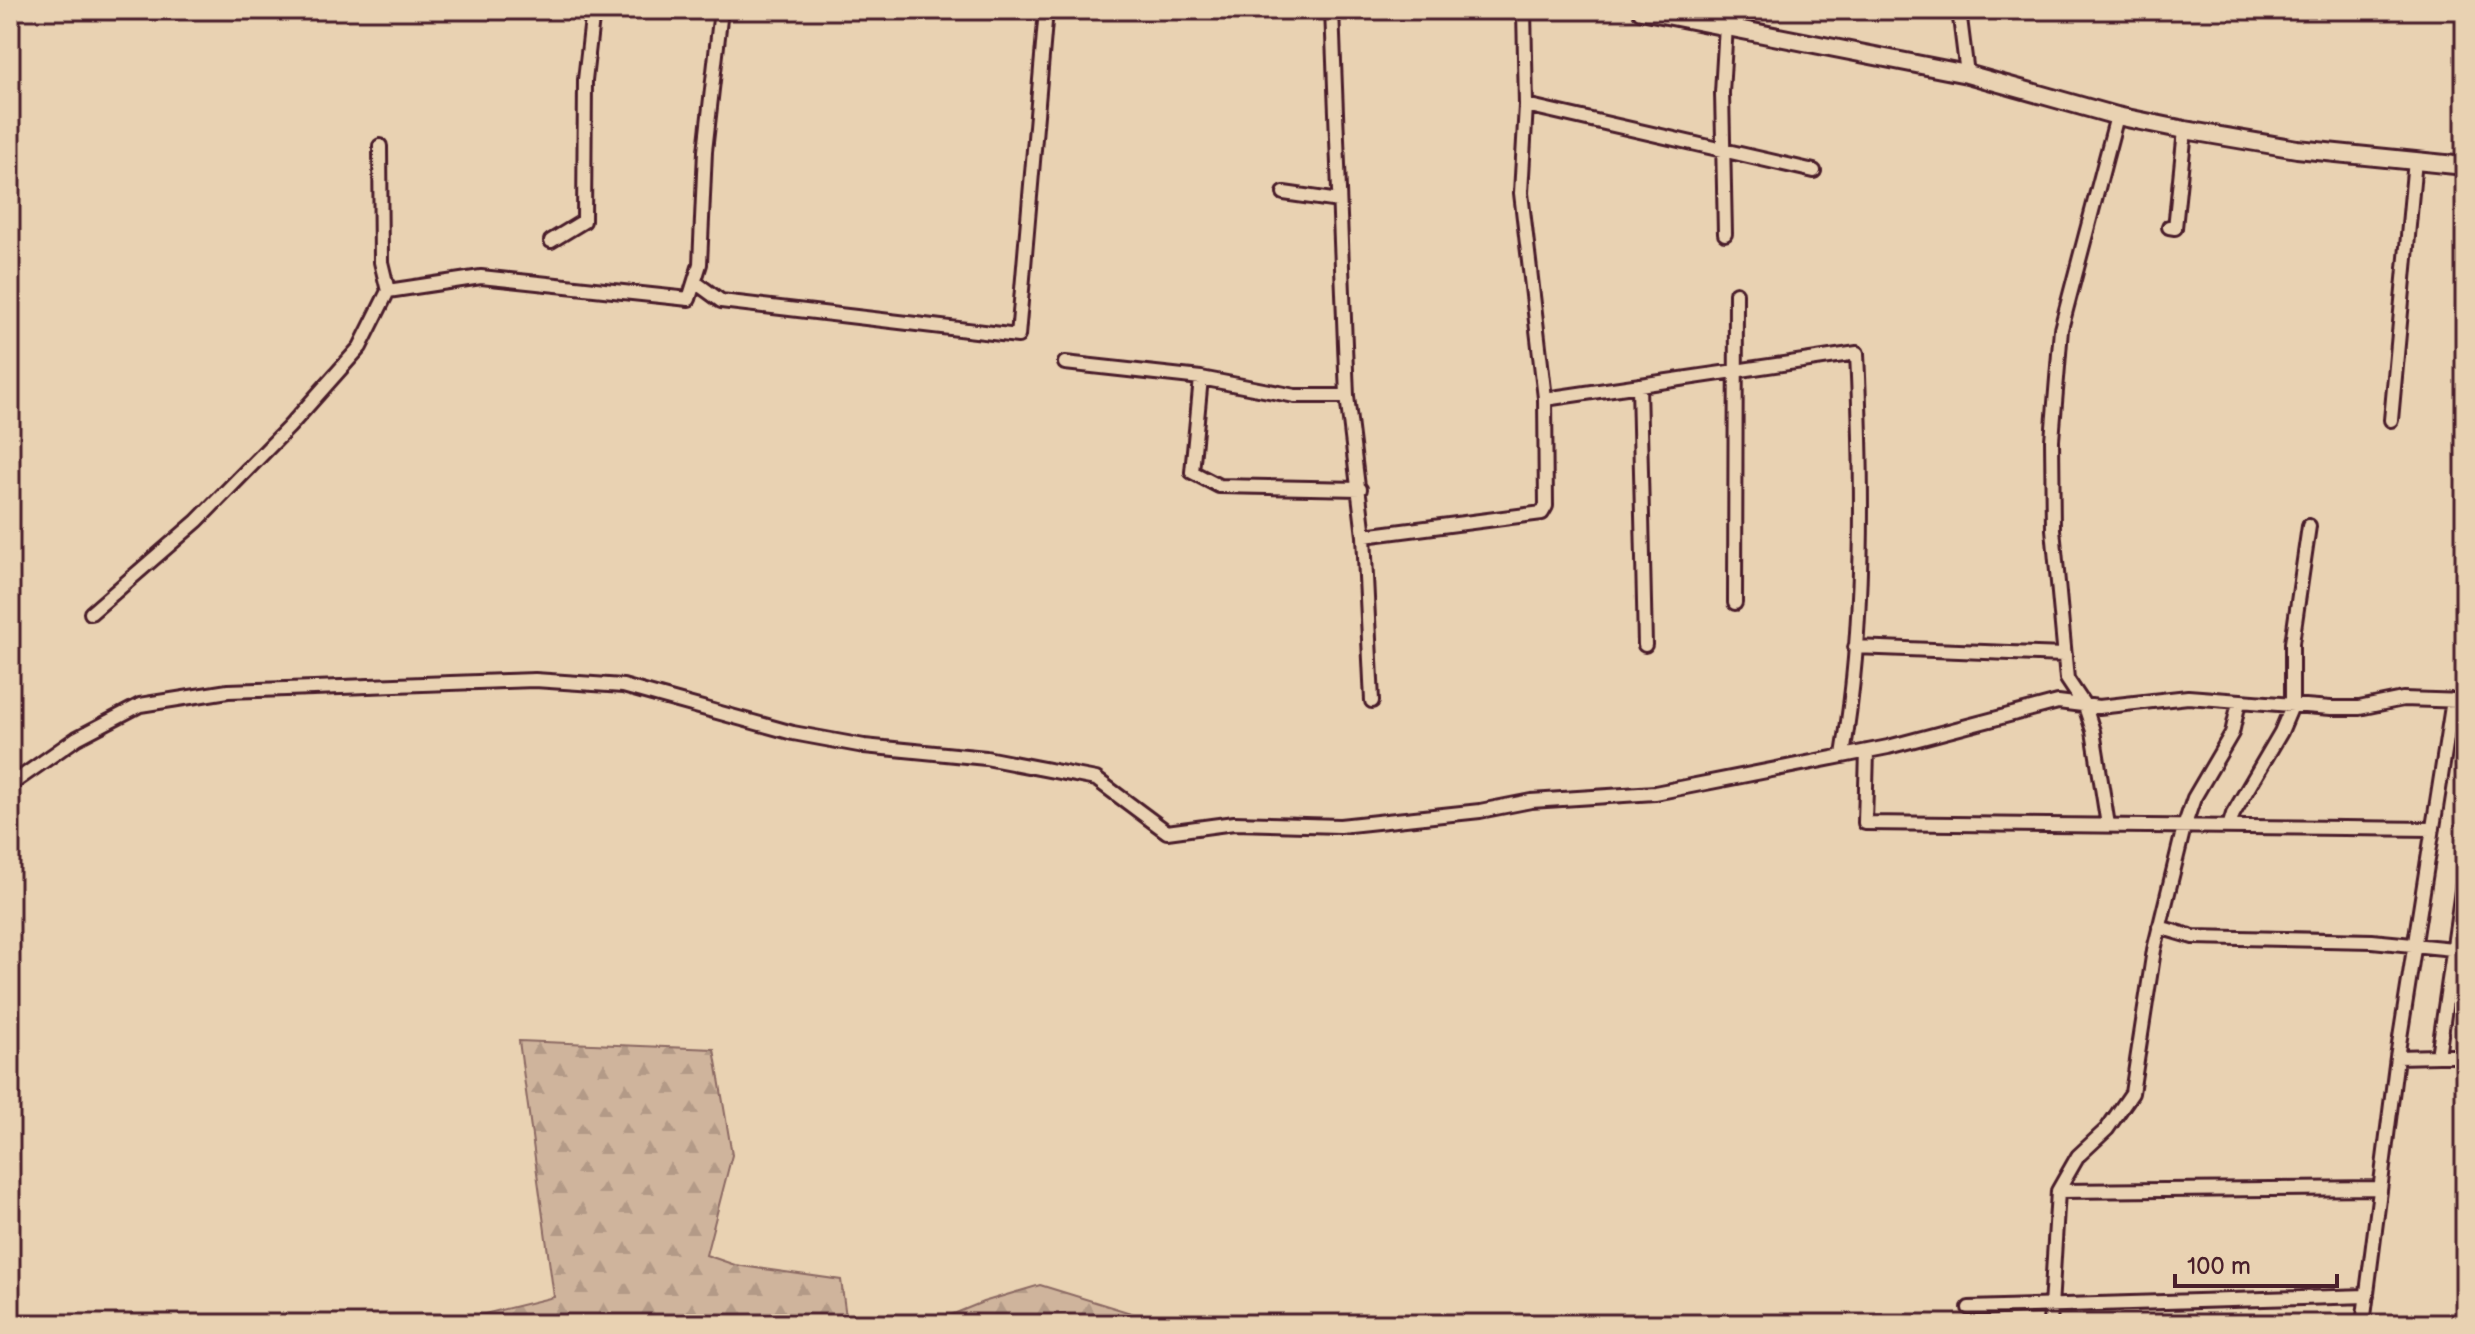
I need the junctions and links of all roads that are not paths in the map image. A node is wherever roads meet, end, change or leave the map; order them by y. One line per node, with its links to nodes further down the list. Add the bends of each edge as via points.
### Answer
1 (593, 10): 22 (street, via 585,80 584,221)
2 (721, 10): 23 (street)
3 (1046, 10): 23 (street, via 1018,336 721,301)
4 (1332, 10): 19 (street)
5 (1524, 10): 10 (street)
6 (1641, 10): 8 (main road)
7 (1959, 10): 9 (street)
8 (1726, 25): 9 (main road); 14 (street)
9 (1967, 74): 11 (main road)
10 (1526, 105): 14 (street); 31 (street, via 1521,193)
11 (2117, 116): 12 (main road); 40 (street, via 2061,329 2052,472)
12 (2185, 130): 15 (main road, via 2297,149); 20 (street, via 2175,228)
13 (380, 146): 24 (street, via 381,262)
14 (1723, 151): 17 (street); 21 (street)
15 (2415, 160): 16 (main road); 32 (street)
16 (2465, 166)
17 (1814, 171)
18 (1284, 193): 19 (street)
19 (1339, 201): 30 (street)
20 (2169, 227)
21 (1725, 234)
22 (551, 241)
23 (695, 282): 24 (street, via 689,299 481,277)
24 (388, 291): 37 (street, via 360,347 289,427 197,521)
25 (1736, 293): 27 (street)
26 (1065, 363): 28 (street)
27 (1735, 371): 29 (street); 36 (street); 39 (street, via 1857,353 1861,557)
28 (1201, 378): 30 (street, via 1295,396); 33 (street, via 1192,472 1219,486)
29 (1639, 385): 31 (street); 38 (street)
30 (1347, 396): 33 (street)
31 (1545, 399): 35 (street, via 1542,513)
32 (2391, 420)
33 (1360, 489): 35 (street)
34 (2309, 526): 45 (street, via 2292,643)
35 (1364, 536): 41 (street)
36 (1735, 603)
37 (91, 613)
38 (1645, 645)
39 (1855, 647): 40 (street); 47 (street)
40 (2065, 655): 44 (street, via 2067,679)
41 (1372, 701)
42 (2459, 701): 45 (street, via 2403,699 2359,708); 52 (street)
43 (2239, 702): 44 (street, via 2167,697); 45 (street); 50 (street, via 2232,733 2194,798)
44 (2085, 706): 46 (street, via 2050,704); 49 (street)
45 (2292, 706): 51 (street)
46 (1867, 751): 47 (street); 49 (street, via 1865,823)
47 (1843, 755): 48 (street, via 1655,793 1531,801 1340,826 1234,823 1167,832 1096,779 986,758 793,733 623,686 535,680 228,691 140,705 77,738)
48 (10, 785)
49 (2108, 825): 50 (street)
50 (2184, 827): 51 (street); 54 (street)
51 (2229, 827): 52 (street)
52 (2433, 829): 55 (street)
53 (2465, 870): 56 (street)
54 (2159, 927): 55 (street, via 2207,938); 61 (street, via 2132,1093 2107,1129 2078,1156)
55 (2415, 945): 56 (street); 59 (street)
56 (2453, 949): 57 (street)
57 (2438, 1056): 58 (street); 59 (street)
58 (2465, 1056)
59 (2397, 1057): 60 (street)
60 (2380, 1188): 61 (street); 62 (street)
61 (2058, 1191): 63 (street)
62 (2367, 1296): 63 (street); 66 (street)
63 (2051, 1304): 64 (street); 65 (street)
64 (1969, 1308)
65 (2050, 1324)
66 (2363, 1324)

